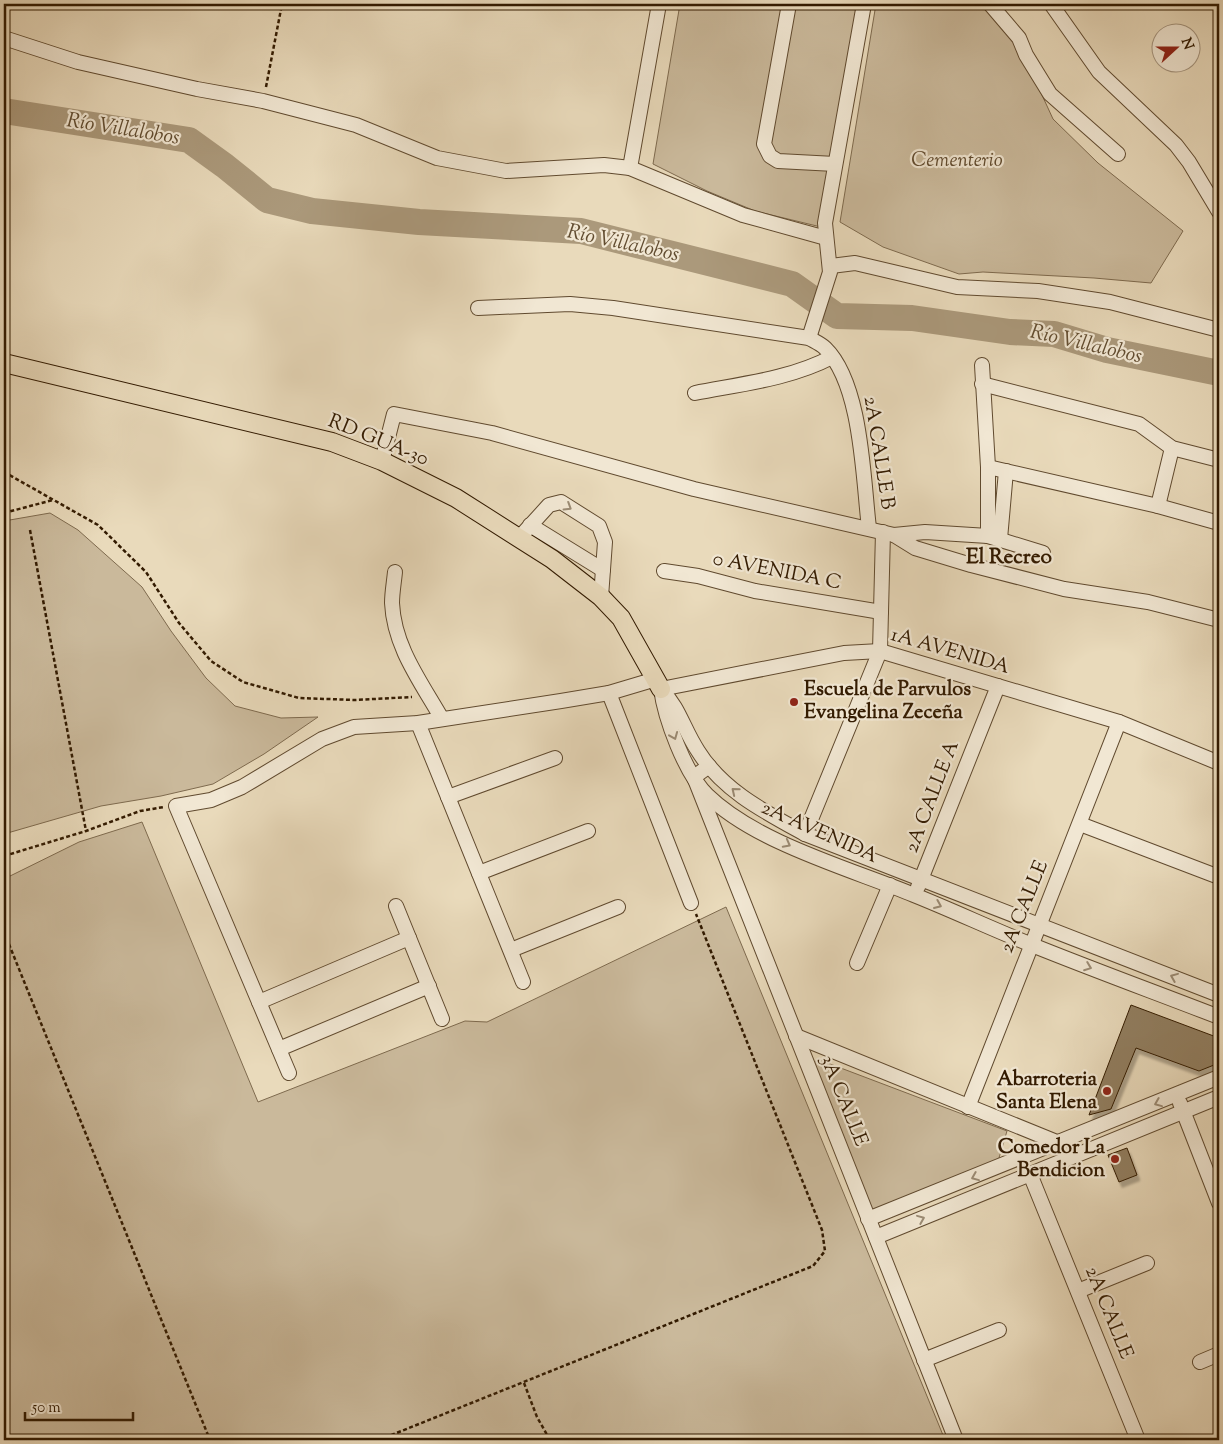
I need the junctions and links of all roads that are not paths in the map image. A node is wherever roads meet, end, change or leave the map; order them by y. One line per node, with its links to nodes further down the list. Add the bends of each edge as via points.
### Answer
1 (659, 4): 9 (street)
2 (789, 4): 8 (street, via 764,144 770,156 778,161)
3 (864, 4): 8 (street)
4 (990, 4): 7 (street, via 1019,38 1026,56 1050,94)
5 (1051, 4): 10 (street, via 1099,72 1176,144)
6 (4, 38): 9 (street, via 78,62 263,101 356,125 437,158 506,170 604,165)
7 (1118, 154)
8 (836, 164): 11 (street, via 825,223)
9 (630, 168): 11 (street, via 743,215)
10 (1219, 212)
11 (826, 238): 12 (street)
12 (831, 269): 14 (street, via 855,263 957,287 1038,291 1110,302); 15 (street)
13 (478, 308): 15 (street, via 579,304)
14 (1219, 330)
15 (810, 338): 16 (street, 2A CALLE B, via 826,348)
16 (832, 357): 20 (street, via 814,367 783,376); 28 (street, 2A CALLE B, via 851,396)
17 (4, 363): 23 (main road, RD GUA-30, via 332,442)
18 (982, 365): 19 (street)
19 (982, 384): 21 (street, via 1139,424); 24 (street)
20 (695, 393)
21 (1172, 448): 22 (street); 26 (street)
22 (1219, 460)
23 (382, 462): 28 (street, via 394,414 492,432 694,489); 29 (main road, RD GUA-30)
24 (988, 467): 25 (street); 31 (street)
25 (1006, 471): 26 (street); 31 (street)
26 (1158, 506): 27 (street)
27 (1219, 523)
28 (869, 528): 30 (street)
29 (525, 532): 33 (street); 33 (street, one-way to 33, via 549,505 561,502 599,526 605,542); 36 (main road, RD GUA-30, via 552,559)
30 (889, 534): 31 (street, via 925,532); 37 (street, 2A CALLE B); 38 (street, via 915,548 970,565 1064,589 1148,602)
31 (994, 537): 32 (street)
32 (1042, 553)
33 (603, 570): 36 (street)
34 (664, 571): 37 (street, 0 AVENIDA C, via 755,591)
35 (395, 572): 43 (street, via 392,603 400,643 414,674)
36 (601, 597): 40 (main road, RD GUA-30, via 621,618)
37 (881, 612): 39 (street, 2A CALLE B)
38 (1219, 620)
39 (880, 651): 40 (street, 1A AVENIDA, via 844,653); 41 (street, 1A AVENIDA); 53 (street, 2A CALLE B)
40 (659, 684): 42 (street, 1A AVENIDA); 48 (street, 2A AVENIDA, via 674,703); 49 (street, 2A AVENIDA, one-way to 49, via 674,738)
41 (998, 686): 44 (street, 1A AVENIDA); 56 (street, 2A CALLE A)
42 (609, 693): 43 (street, 1A AVENIDA); 59 (street)
43 (442, 719): 45 (street, 1A AVENIDA)
44 (1119, 722): 47 (street, 1A AVENIDA); 51 (street, 2A CALLE)
45 (418, 723): 50 (street); 70 (street, 1A AVENIDA, via 354,726 322,739 242,787 211,800 176,806)
46 (555, 758): 50 (street)
47 (1219, 763)
48 (709, 766): 49 (street); 53 (street, 2A AVENIDA, one-way to 48, via 756,806)
49 (694, 777): 57 (street, 2A AVENIDA, one-way to 57, via 707,795 749,824 798,850); 73 (street, 3A CALLE)
50 (448, 797): 54 (street)
51 (1080, 824): 55 (street); 62 (street, 2A CALLE)
52 (588, 831): 54 (street)
53 (805, 834): 56 (street, 2A AVENIDA)
54 (480, 873): 65 (street)
55 (1219, 878)
56 (922, 881): 58 (street, 2A CALLE A); 62 (street, 2A AVENIDA)
57 (890, 886): 58 (street, 2A AVENIDA); 66 (street)
58 (914, 895): 64 (street, 2A AVENIDA, one-way to 64)
59 (692, 902)
60 (396, 906): 63 (street)
61 (618, 907): 65 (street)
62 (1039, 923): 64 (street, 2A CALLE); 69 (street, 2A AVENIDA, one-way to 62)
63 (409, 938): 68 (street); 70 (street)
64 (1031, 945): 71 (street, 2A AVENIDA, one-way to 71); 79 (street, 2A CALLE)
65 (511, 950): 67 (street)
66 (857, 963)
67 (523, 982)
68 (428, 986): 72 (street); 74 (street)
69 (1219, 995)
70 (259, 1002): 74 (street)
71 (1219, 1017)
72 (442, 1019)
73 (796, 1036): 79 (street); 84 (street, 3A CALLE)
74 (279, 1049): 75 (street)
75 (289, 1072)
76 (1219, 1077): 77 (street)
77 (1177, 1096): 80 (street); 81 (street, one-way to 81)
78 (1219, 1098): 80 (street)
79 (968, 1107): 81 (street)
80 (1183, 1112): 82 (street); 83 (street)
81 (1059, 1144): 84 (street, one-way to 84)
82 (1030, 1174): 85 (street, one-way to 82); 87 (street, 2A CALLE)
83 (1219, 1203)
84 (868, 1219): 85 (street, 3A CALLE)
85 (876, 1237): 90 (street, 3A CALLE)
86 (1147, 1263): 87 (street)
87 (1078, 1291): 93 (street, 2A CALLE)
88 (999, 1330): 90 (street)
89 (1219, 1354): 91 (street)
90 (924, 1360): 92 (street, 3A CALLE)
91 (1200, 1362)
92 (956, 1440)
93 (1138, 1440)

